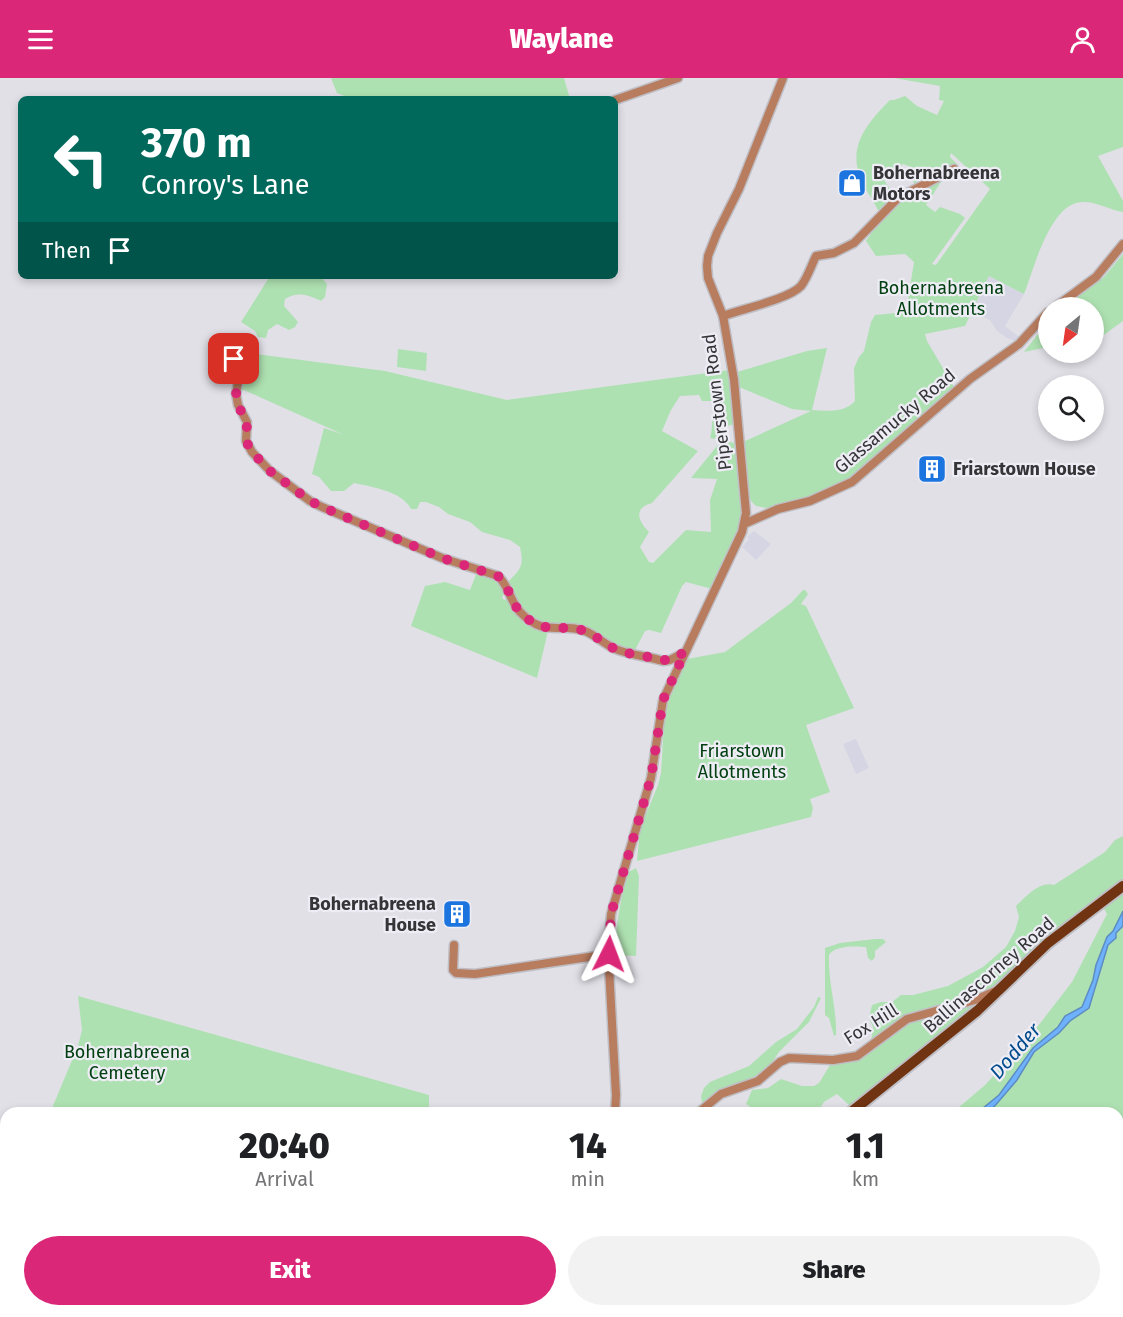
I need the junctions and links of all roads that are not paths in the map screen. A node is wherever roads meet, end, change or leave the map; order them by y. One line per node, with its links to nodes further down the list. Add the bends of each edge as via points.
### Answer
1 (678, 78): 3 (street)
2 (783, 78): 7 (street, Piperstown Road, via 708,256 708,278)
3 (618, 99)
4 (954, 169): 7 (street, via 898,198 854,243 816,256 795,291)
5 (1123, 244): 6 (street, via 1096,277)
6 (1069, 297)
7 (723, 316): 10 (street, Piperstown Road, via 734,380 746,503)
8 (1038, 323): 10 (street, Glassamucky Road, via 1019,344 970,379 852,482)
9 (228, 347): 11 (street, via 240,371 236,394 247,423 248,446 270,471 310,501 442,558 498,576 520,612 540,626 583,631 615,649 663,660)
10 (744, 524): 11 (street)
11 (685, 652): 14 (street, via 663,700 651,778 611,914)
12 (1123, 886): 15 (main road, Ballinascorney Road, via 1048,943)
13 (454, 945): 14 (street, via 453,970 462,974)
14 (609, 954): 16 (street)
15 (1003, 988): 17 (street, Fox Hill, via 907,1019 857,1056 833,1060 789,1058 758,1081 721,1094); 18 (main road, Ballinascorney Road)
16 (615, 1107)
17 (705, 1107)
18 (857, 1107)

